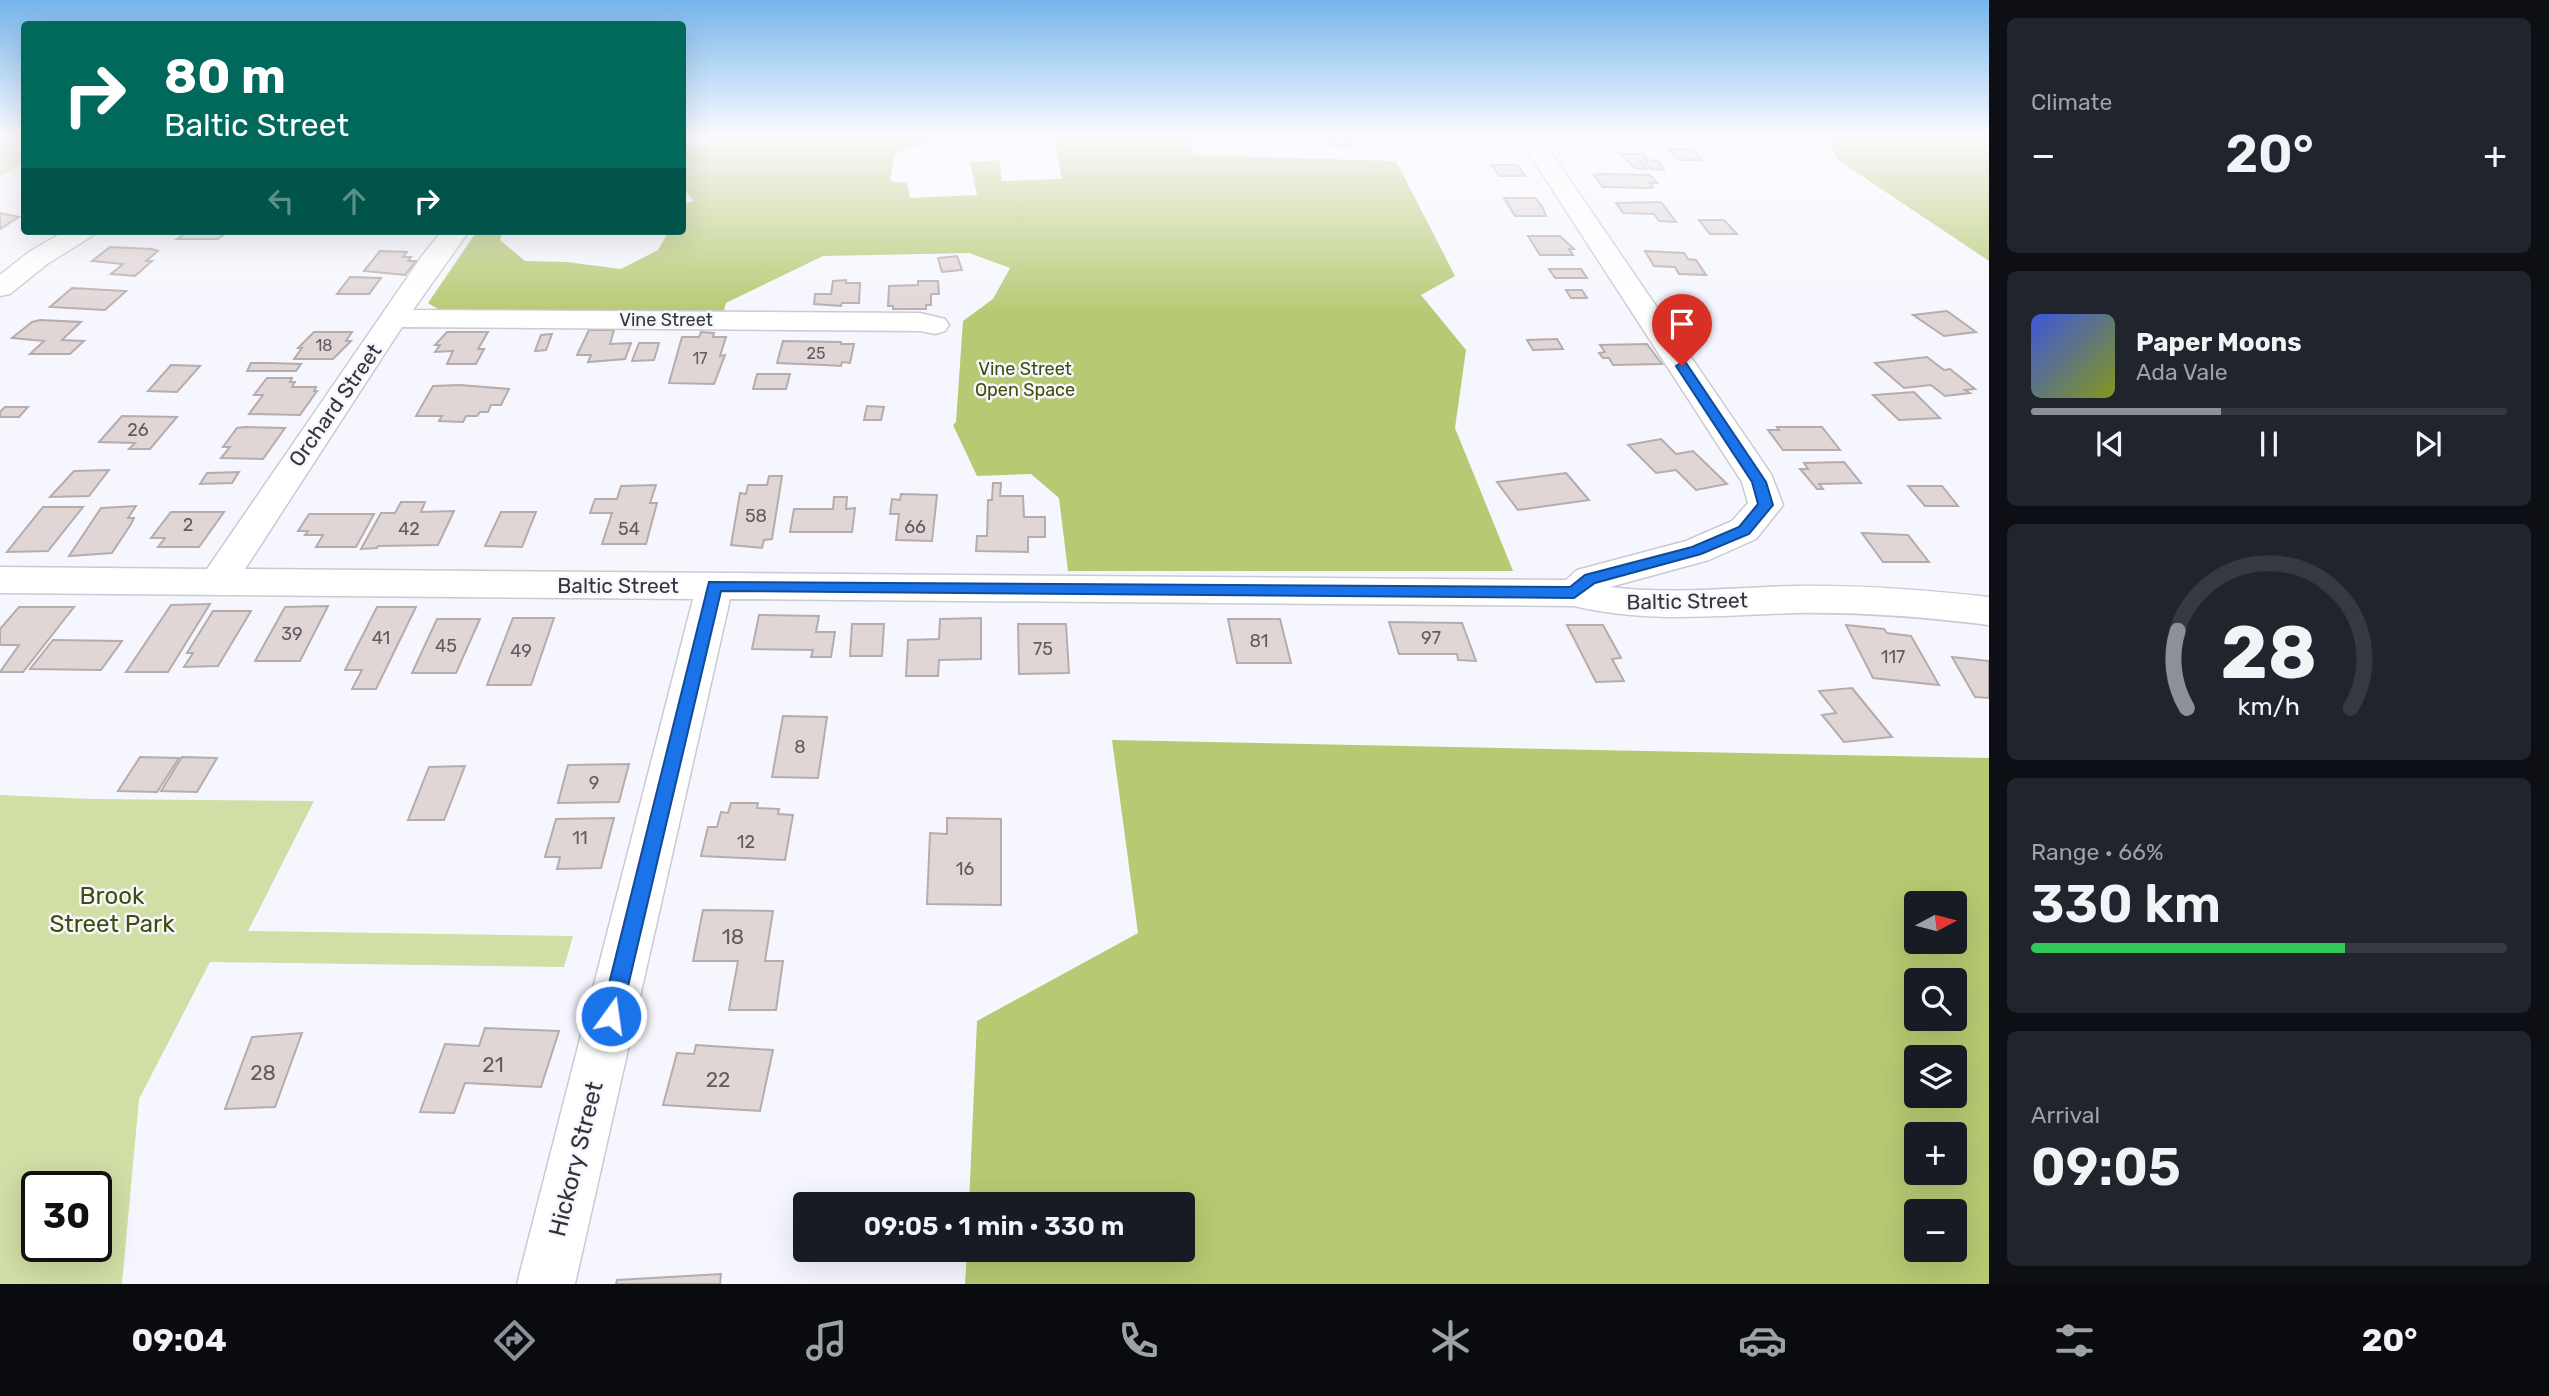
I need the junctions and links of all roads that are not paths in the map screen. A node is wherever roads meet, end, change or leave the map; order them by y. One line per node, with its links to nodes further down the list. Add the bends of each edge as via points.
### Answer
1 (1568, 195): 10 (street, via 1759,482 1766,505 1744,530 1696,551 1590,579)
2 (76, 235): 4 (street)
3 (453, 235): 5 (street, Orchard Street)
4 (0, 288)
5 (396, 318): 6 (street, Vine Street); 8 (street, Orchard Street)
6 (935, 325)
7 (0, 580): 8 (street, Baltic Street)
8 (217, 582): 9 (street, Baltic Street)
9 (715, 586): 10 (street, Baltic Street); 12 (street, Hickory Street)
10 (1574, 593): 11 (street, Baltic Street, via 1637,605 1828,599)
11 (1989, 611)
12 (546, 1284)

